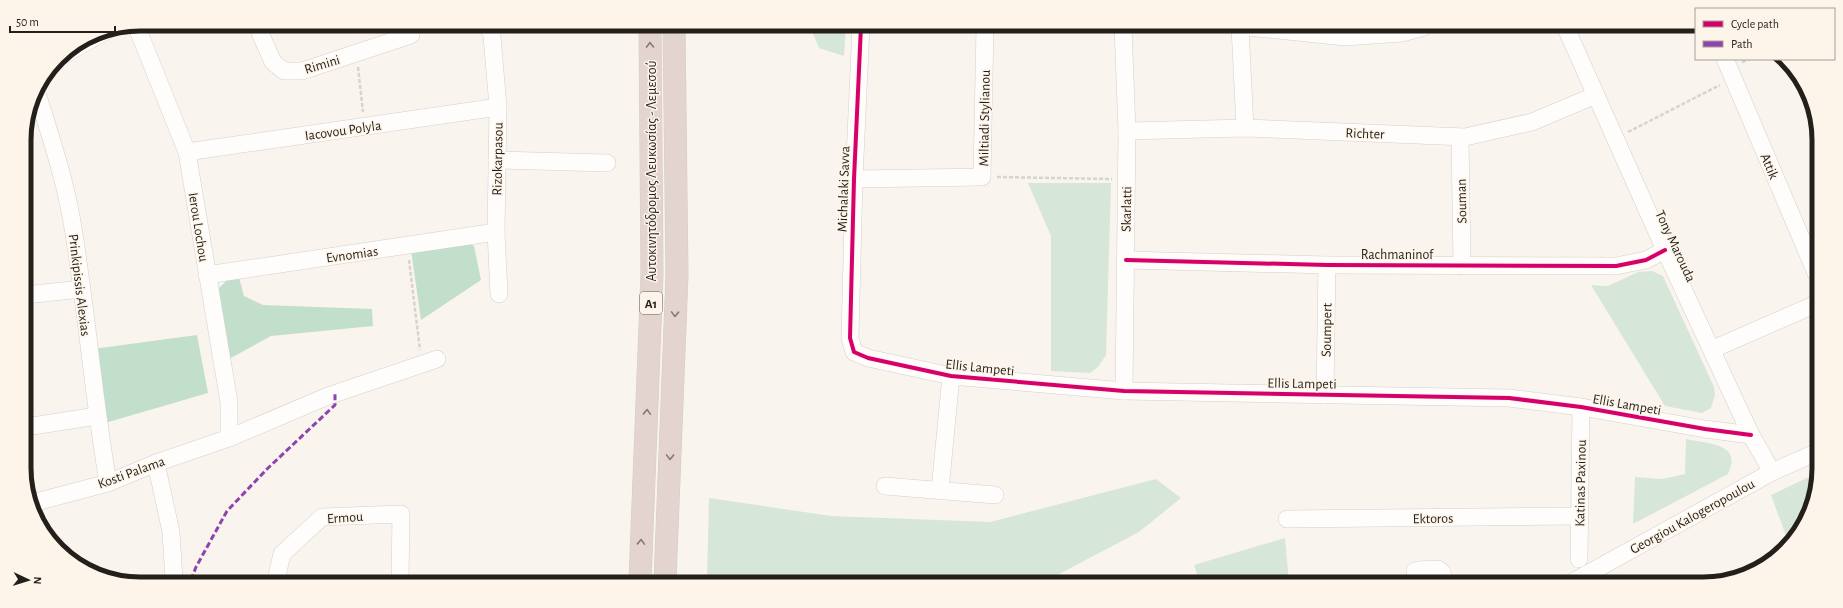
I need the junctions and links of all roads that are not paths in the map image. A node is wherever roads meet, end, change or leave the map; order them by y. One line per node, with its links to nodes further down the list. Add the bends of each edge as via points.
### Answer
1 (138, 31): 22 (street, Ierou Lochou)
2 (259, 31): 14 (street, Rimini, via 273,62 284,71 302,71)
3 (490, 31): 18 (street, Rizokarpasou)
4 (650, 31): 63 (highway, Αυτοκινητόδρομος Λευκωσίας - Λεμεσού / A1, one-way to 4, via 652,274)
5 (674, 31): 33 (highway, Αυτοκινητόδρομος Λευκωσίας - Λεμεσού / A1)
6 (685, 31): 33 (highway, via 684,131)
7 (861, 31): 25 (street, Michalaki Savva)
8 (985, 31): 25 (street, Miltiadi Stylianou, via 982,177)
9 (1123, 31): 20 (street, Skarlatti)
10 (1240, 31): 19 (street)
11 (1287, 31): 12 (street, via 1345,37)
12 (1409, 31)
13 (1567, 31): 16 (street, Tony Marouda)
14 (411, 35)
15 (1725, 60): 29 (street, Attik)
16 (1596, 95): 21 (street, Richter, via 1532,122); 27 (street, Tony Marouda)
17 (39, 99): 34 (street, Prinkipissis Alexias, via 62,174 74,233)
18 (498, 107): 22 (street, Iacovou Polyla); 23 (street, Rizokarpasou)
19 (1245, 128): 20 (street, Richter); 21 (street, Richter)
20 (1127, 131): 28 (street, Skarlatti)
21 (1460, 137): 31 (street, Souman)
22 (187, 152): 32 (street, Ierou Lochou)
23 (497, 160): 24 (street); 26 (street, Rizokarpasou)
24 (607, 163)
25 (854, 179): 39 (street, Michalaki Savva, via 850,338)
26 (496, 232): 32 (street, Evnomias); 36 (street, Rizokarpasou)
27 (1665, 250): 31 (street, Rachmaninof, via 1646,260 1616,266); 38 (street, Tony Marouda)
28 (1126, 260): 30 (street, Rachmaninof); 42 (street, Skarlatti)
29 (1812, 264)
30 (1327, 265): 31 (street, Rachmaninof); 43 (street, Soumpert)
31 (1462, 266)
32 (207, 275): 48 (street, Ierou Lochou, via 229,402)
33 (677, 275): 64 (highway, Αυτοκινητόδρομος Λευκωσίας - Λεμεσού / A1, one-way to 64)
34 (81, 289): 35 (street); 45 (street, Prinkipissis Alexias)
35 (31, 294)
36 (499, 294)
37 (1812, 306): 38 (street)
38 (1713, 349): 47 (street, Tony Marouda)
39 (854, 352): 41 (street, Ellis Lampeti, via 868,358)
40 (430, 362): 48 (street, Kosti Palama, via 328,396)
41 (951, 376): 42 (street, Ellis Lampeti); 54 (street)
42 (1124, 392): 43 (street, Ellis Lampeti)
43 (1325, 395): 44 (street, Ellis Lampeti, via 1509,398)
44 (1581, 407): 47 (street, Ellis Lampeti); 57 (street, Katinas Paxinou)
45 (97, 416): 46 (street); 52 (street, Prinkipissis Alexias)
46 (31, 426)
47 (1751, 435): 51 (street, Tony Marouda)
48 (229, 438): 50 (street, Kosti Palama)
49 (1812, 454): 51 (street, Georgiou Kalogeropoulou)
50 (156, 463): 52 (street, Kosti Palama); 60 (street, via 171,532)
51 (1772, 472): 67 (street, Georgiou Kalogeropoulou)
52 (108, 483): 56 (street, Kosti Palama)
53 (885, 486): 54 (street)
54 (940, 490): 55 (street)
55 (995, 495)
56 (37, 502)
57 (1580, 516): 58 (street, Ektoros); 59 (street, Katinas Paxinou)
58 (1287, 519)
59 (1579, 559)
60 (174, 577)
61 (277, 577): 62 (street, Ermou, via 282,554 322,517 401,514)
62 (400, 577)
63 (640, 577)
64 (664, 577)
65 (1416, 577): 66 (street, via 1416,571 1432,569 1438,569)
66 (1443, 577)
67 (1587, 577)

